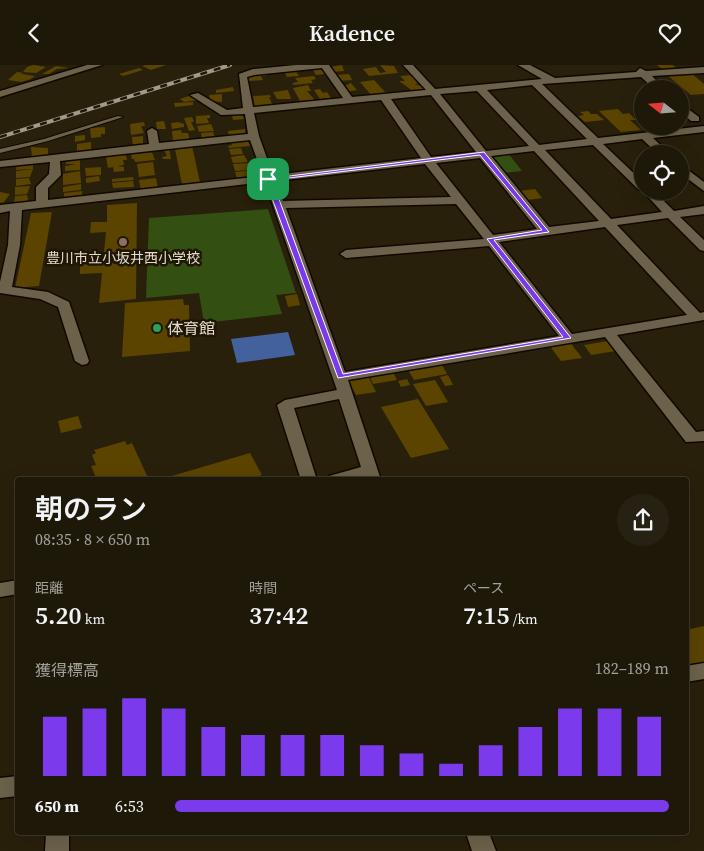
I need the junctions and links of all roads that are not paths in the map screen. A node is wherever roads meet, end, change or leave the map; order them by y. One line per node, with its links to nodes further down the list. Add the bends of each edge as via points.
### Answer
1 (73, 65): 6 (street)
2 (324, 65): 17 (street); 18 (street, via 253,72 242,76)
3 (408, 65): 13 (street)
4 (523, 65): 11 (street)
5 (632, 65): 8 (street)
6 (94, 66): 14 (street)
7 (704, 70): 8 (street)
8 (644, 75): 9 (street); 11 (street)
9 (650, 80)
10 (534, 82): 11 (street); 12 (street); 28 (street)
11 (556, 82)
12 (480, 88): 13 (street); 31 (street)
13 (433, 92): 16 (street); 33 (street)
14 (0, 93)
15 (195, 95): 18 (street, via 225,113)
16 (384, 97): 17 (street); 35 (street)
17 (350, 101): 18 (street)
18 (249, 111): 26 (street)
19 (120, 117): 32 (lane)
20 (699, 119): 21 (street)
21 (704, 128): 22 (street)
22 (689, 130)
23 (152, 131): 30 (street)
24 (689, 134): 27 (street)
25 (644, 135): 28 (street); 29 (street)
26 (254, 136): 30 (street); 38 (street)
27 (704, 140)
28 (594, 141): 31 (street); 39 (street)
29 (655, 145)
30 (154, 146): 34 (street)
31 (538, 147): 33 (street); 49 (street)
32 (0, 151)
33 (482, 153): 35 (street); 50 (street)
34 (55, 158): 36 (street); 43 (street, via 55,175 42,187)
35 (428, 160): 38 (street); 41 (street)
36 (0, 164)
37 (689, 175): 40 (street)
38 (268, 179): 43 (street); 44 (street)
39 (634, 179)
40 (704, 188)
41 (460, 200): 44 (street); 51 (street)
42 (656, 200): 48 (street)
43 (42, 205): 45 (street)
44 (277, 205): 59 (street)
45 (16, 207): 46 (street); 54 (street, via 14,245)
46 (0, 209)
47 (704, 210): 48 (street)
48 (671, 214): 49 (street); 52 (street)
49 (610, 223): 50 (street); 55 (street)
50 (546, 232): 51 (street)
51 (491, 240): 53 (street); 57 (street)
52 (704, 247)
53 (346, 253)
54 (3, 289): 58 (street, via 43,295 64,305)
55 (701, 317): 56 (street)
56 (608, 332): 57 (street); 61 (street, via 692,438)
57 (568, 338): 59 (street)
58 (82, 361)
59 (340, 377): 60 (street)
60 (346, 393): 62 (street); 63 (street, via 285,405)
61 (704, 436)
62 (371, 475): 64 (street)
63 (308, 477)
64 (357, 477)
65 (15, 588): 66 (street)
66 (0, 590)
67 (704, 671): 68 (street)
68 (689, 674)
69 (15, 786): 70 (street)
70 (0, 788)
71 (58, 835): 73 (street)
72 (479, 835): 74 (street)
73 (57, 851)
74 (484, 851)

